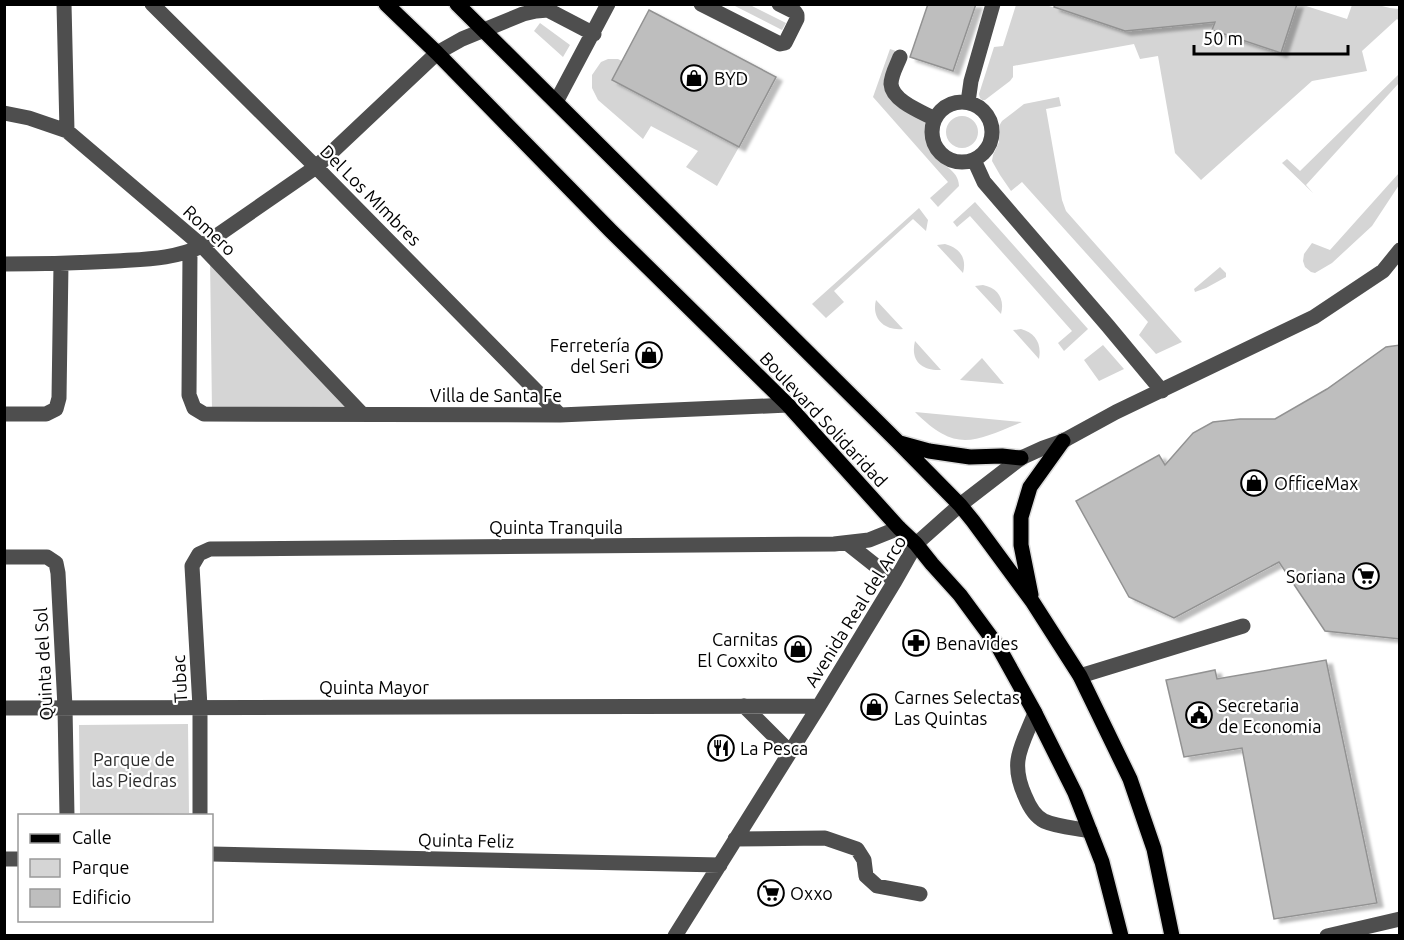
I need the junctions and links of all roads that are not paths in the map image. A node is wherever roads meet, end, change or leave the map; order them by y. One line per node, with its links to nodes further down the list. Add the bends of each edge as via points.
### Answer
1 (64, 4): 17 (street)
2 (152, 4): 19 (street, Del Los MImbres)
3 (386, 4): 11 (main road, Boulevard Solidaridad)
4 (457, 4): 9 (main road, Boulevard Solidaridad)
5 (608, 4): 10 (street)
6 (701, 4): 7 (street, via 784,44 797,15)
7 (779, 4)
8 (993, 4): 14 (street)
9 (483, 32): 10 (street, via 523,14 549,10); 11 (street); 13 (main road, Boulevard Solidaridad)
10 (594, 34): 13 (street)
11 (437, 53): 19 (street); 25 (main road, Boulevard Solidaridad, via 610,231)
12 (900, 57): 16 (street, via 893,73 893,91 905,103)
13 (556, 102): 30 (main road, Boulevard Solidaridad)
14 (968, 102): 16 (street, via 951,104); 18 (street, via 982,109 992,127 988,147)
15 (4, 113): 17 (street, Romero)
16 (935, 118): 18 (street, via 932,134 940,153 960,162)
17 (67, 131): 20 (street, Romero)
18 (974, 160): 24 (street, via 984,182)
19 (316, 166): 20 (street); 28 (street, Del Los MImbres)
20 (196, 248): 23 (street, via 162,258); 27 (street, Romero); 27 (street, Villa de Santa Fe, via 189,395 194,408 204,414)
21 (1400, 250): 24 (street, Avenida Real del Arco, via 1383,271 1314,317)
22 (4, 264): 23 (street)
23 (61, 264): 26 (street, via 56,409 46,414)
24 (1162, 391): 29 (street, Avenida Real del Arco)
25 (788, 405): 28 (street, Villa de Santa Fe); 33 (main road, Boulevard Solidaridad)
26 (4, 414)
27 (362, 414): 28 (street, Villa de Santa Fe)
28 (560, 415)
29 (1063, 441): 31 (street, Avenida Real del Arco); 39 (main road, via 1030,487 1021,517 1021,545)
30 (898, 442): 31 (main road, via 970,457); 32 (main road, Boulevard Solidaridad)
31 (1021, 458): 32 (street, Avenida Real del Arco)
32 (960, 505): 35 (street, Avenida Real del Arco); 39 (main road, Boulevard Solidaridad)
33 (899, 528): 34 (street, Quinta Tranquila, via 869,540); 35 (main road, Boulevard Solidaridad)
34 (847, 543): 36 (street, Quinta Tranquila); 38 (street)
35 (916, 544): 38 (street, Avenida Real del Arco); 47 (main road, Boulevard Solidaridad, via 999,648)
36 (210, 549): 44 (street, Tubac, via 199,554 192,566)
37 (4, 557): 46 (street, Quinta del Sol, via 46,557 56,563)
38 (895, 581): 43 (street, Avenida Real del Arco)
39 (1032, 601): 41 (main road, Boulevard Solidaridad)
40 (1243, 626): 41 (street)
41 (1080, 676): 60 (main road, Boulevard Solidaridad, via 1130,779 1154,849)
42 (744, 706): 43 (street, Quinta Mayor); 44 (street, Quinta Mayor); 48 (street)
43 (819, 706): 48 (street, Avenida Real del Arco)
44 (200, 707): 46 (street, Quinta Mayor); 50 (street, Tubac)
45 (4, 708): 46 (street, Quinta Mayor)
46 (65, 708): 49 (street, Quinta del Sol)
47 (1035, 713): 51 (main road, Boulevard Solidaridad); 51 (street, via 1017,759 1019,783 1030,808 1043,821)
48 (790, 752): 52 (street, Avenida Real del Arco)
49 (67, 814)
50 (200, 814)
51 (1090, 831): 59 (main road, Boulevard Solidaridad)
52 (735, 840): 54 (street, Avenida Real del Arco); 55 (street, via 825,838 857,849 864,860 866,876 877,886)
53 (213, 854): 54 (street, Quinta Feliz)
54 (720, 864): 58 (street, Avenida Real del Arco)
55 (920, 894)
56 (1400, 920): 57 (street)
57 (1355, 933): 61 (street)
58 (675, 936)
59 (1121, 936)
60 (1172, 936)
61 (1327, 936)

